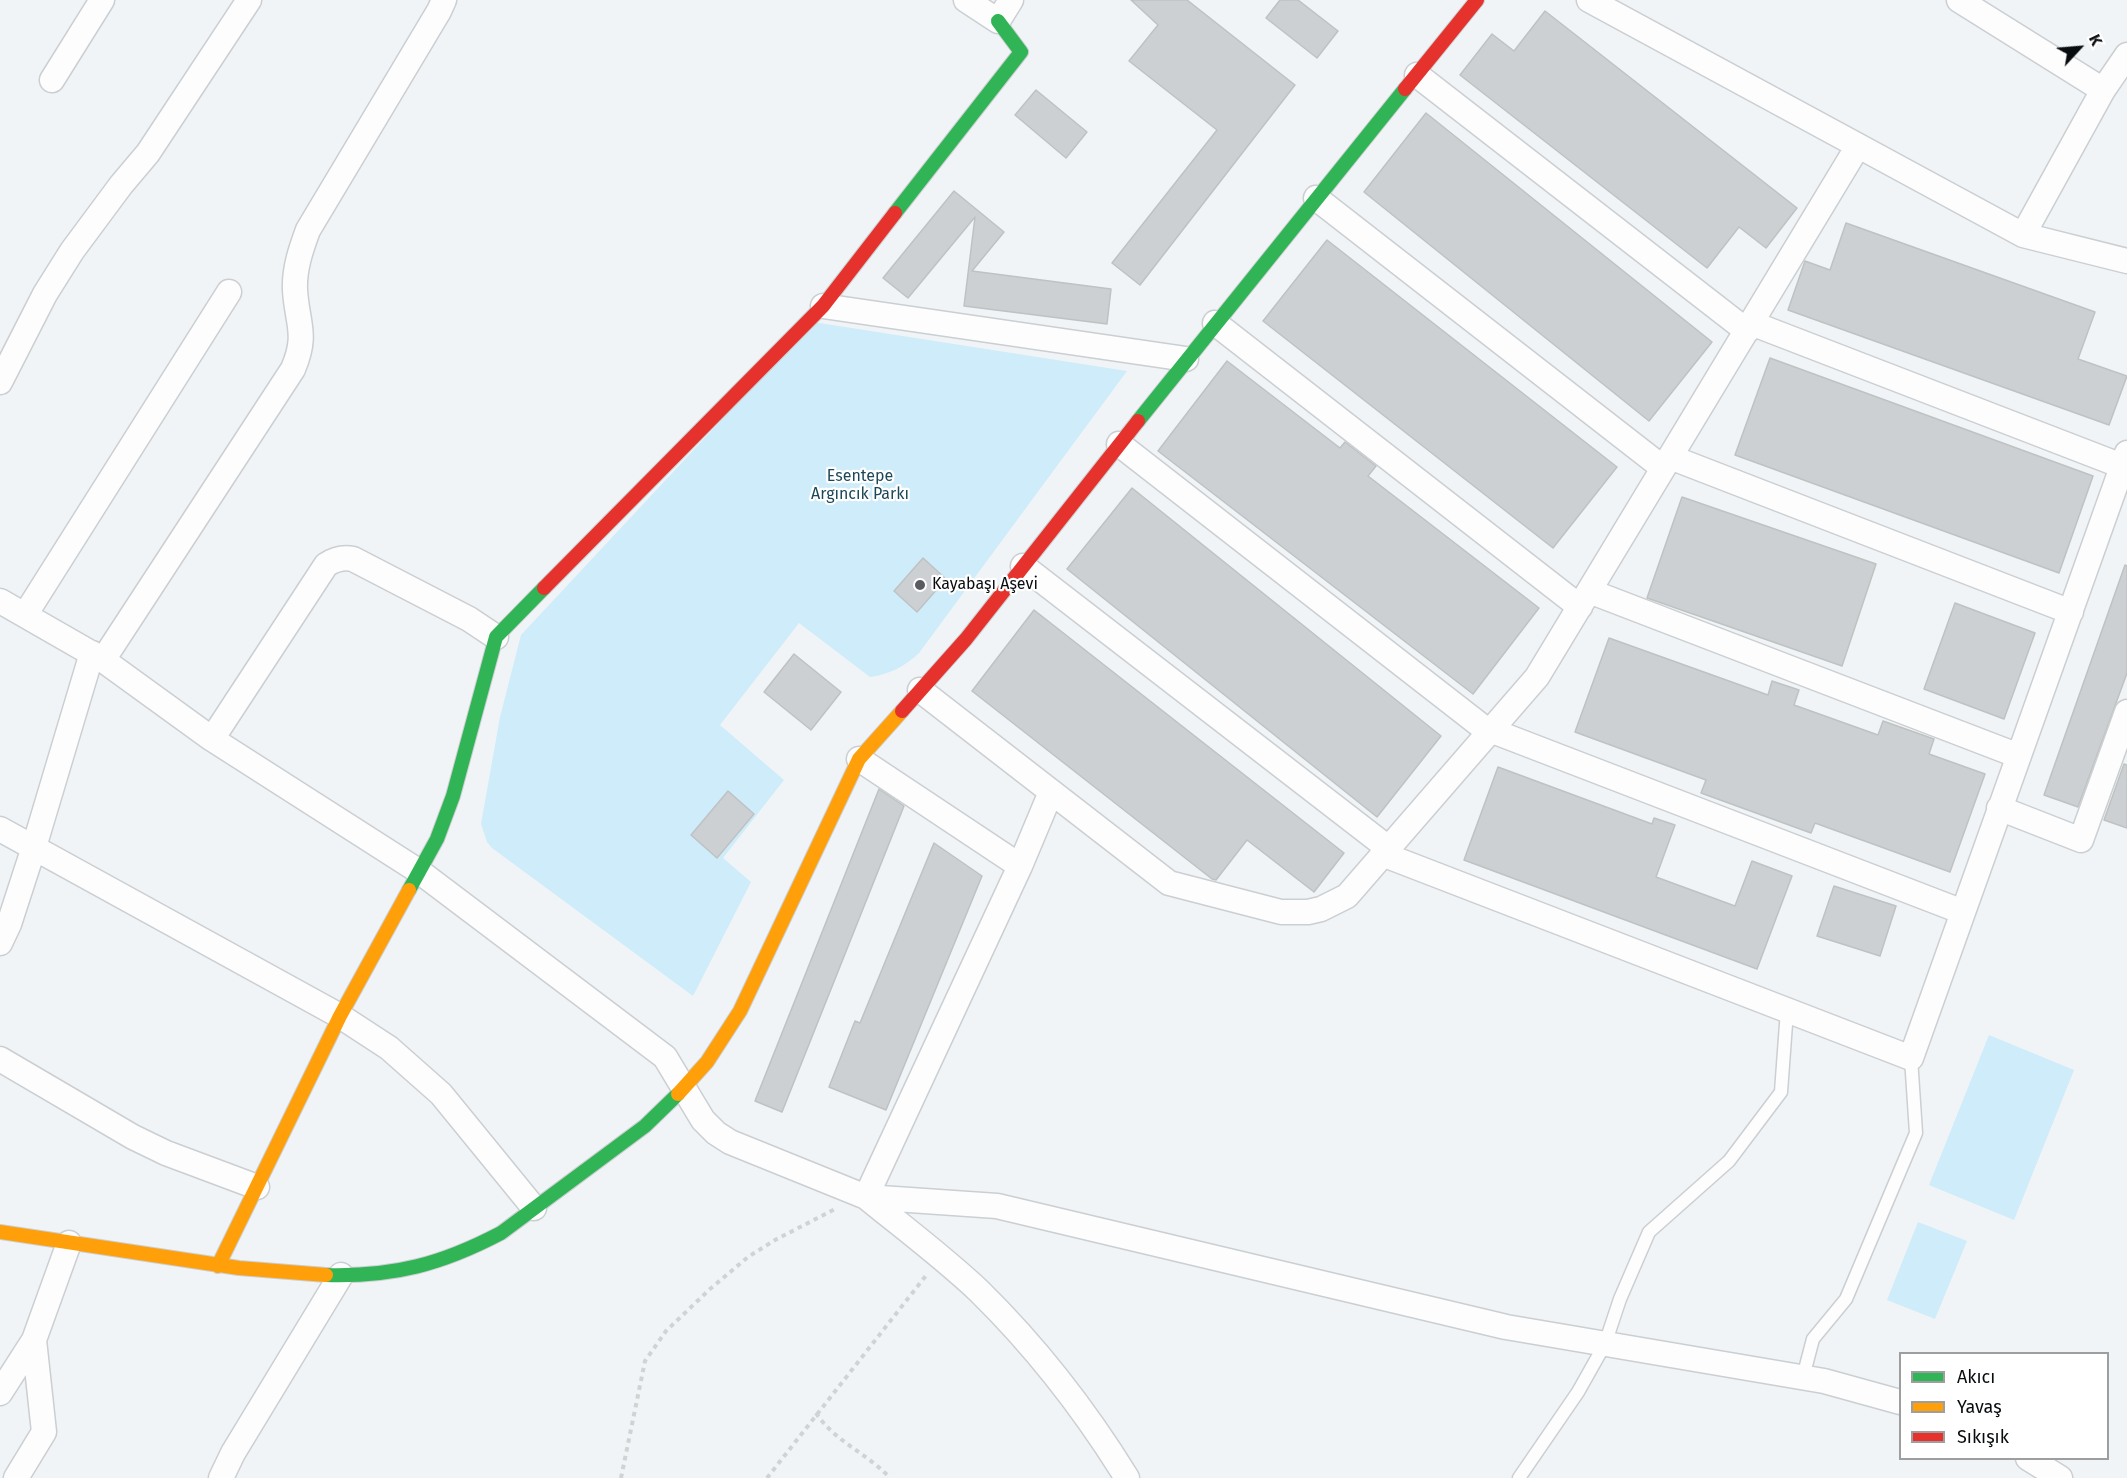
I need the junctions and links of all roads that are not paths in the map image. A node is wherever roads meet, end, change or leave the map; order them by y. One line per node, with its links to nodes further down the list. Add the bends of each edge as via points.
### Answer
1 (102, 0): 12 (street)
2 (249, 0): 23 (street, via 148,153 72,251)
3 (444, 0): 33 (street, via 309,230 295,277 301,336 293,369)
4 (966, 0): 9 (street)
5 (1011, 0): 9 (street)
6 (1477, 0): 11 (street)
7 (1589, 0): 14 (street)
8 (1959, 0): 13 (street)
9 (998, 21): 19 (street, via 1021,52)
10 (2127, 55): 13 (street)
11 (1417, 75): 15 (street); 21 (street)
12 (52, 80)
13 (2103, 90): 16 (street)
14 (1858, 146): 16 (street); 21 (street)
15 (1316, 198): 20 (street); 26 (street)
16 (2023, 235): 17 (street)
17 (2127, 261)
18 (229, 292): 31 (street)
19 (823, 306): 22 (street); 32 (street)
20 (1215, 323): 22 (street); 28 (street)
21 (1749, 327): 25 (street); 26 (street)
22 (1185, 359): 24 (street)
23 (0, 382)
24 (1119, 444): 27 (street); 36 (street)
25 (2125, 460): 30 (street)
26 (1666, 463): 28 (street); 30 (street)
27 (1023, 566): 34 (street); 44 (street)
28 (1584, 599): 36 (street, via 1537,677); 38 (street)
29 (0, 601): 31 (street)
30 (2071, 612): 38 (street)
31 (25, 615): 33 (street)
32 (496, 637): 37 (street, via 353,560 332,561); 46 (street, via 453,796)
33 (98, 656): 37 (street); 43 (street)
34 (920, 690): 39 (street); 40 (street)
35 (2127, 712): 41 (street, via 2081,840)
36 (1490, 731): 44 (street); 47 (street)
37 (212, 739): 46 (street)
38 (2019, 756): 41 (street)
39 (859, 759): 45 (street); 53 (street, via 740,1011 707,1062)
40 (1051, 792): 44 (street, via 1169,884 1281,912 1308,912 1347,896); 45 (street)
41 (1999, 808): 47 (street)
42 (0, 829): 43 (street)
43 (34, 847): 48 (street); 50 (street)
44 (1385, 851): 49 (street)
45 (1020, 866): 55 (street)
46 (420, 872): 50 (street); 53 (street, via 665,1057)
47 (1963, 912): 51 (street)
48 (0, 943)
49 (1787, 1010): 51 (street); 62 (lane, via 1781,1092 1729,1161 1649,1232)
50 (340, 1016): 54 (street); 56 (street, via 389,1048 441,1094)
51 (1911, 1058): 63 (lane, via 1916,1133 1846,1299 1813,1339)
52 (0, 1059): 54 (street, via 158,1149)
53 (683, 1090): 55 (street, via 716,1134); 56 (street, via 645,1126)
54 (257, 1187): 59 (street)
55 (866, 1197): 62 (street, via 997,1206 1506,1327); 69 (street, via 978,1290 1041,1357 1091,1421)
56 (534, 1208): 60 (street, via 501,1233 454,1256 400,1270)
57 (0, 1232): 58 (street)
58 (69, 1243): 59 (street); 61 (street)
59 (218, 1266): 60 (street, via 281,1274)
60 (341, 1275): 68 (street)
61 (34, 1340): 64 (street); 67 (street, via 44,1432)
62 (1605, 1344): 63 (street); 70 (lane, via 1578,1392)
63 (1803, 1377): 65 (street)
64 (0, 1393)
65 (1899, 1402)
66 (2031, 1460): 71 (street)
67 (16, 1478)
68 (221, 1478)
69 (1127, 1478)
70 (1519, 1478)
71 (2060, 1478)

